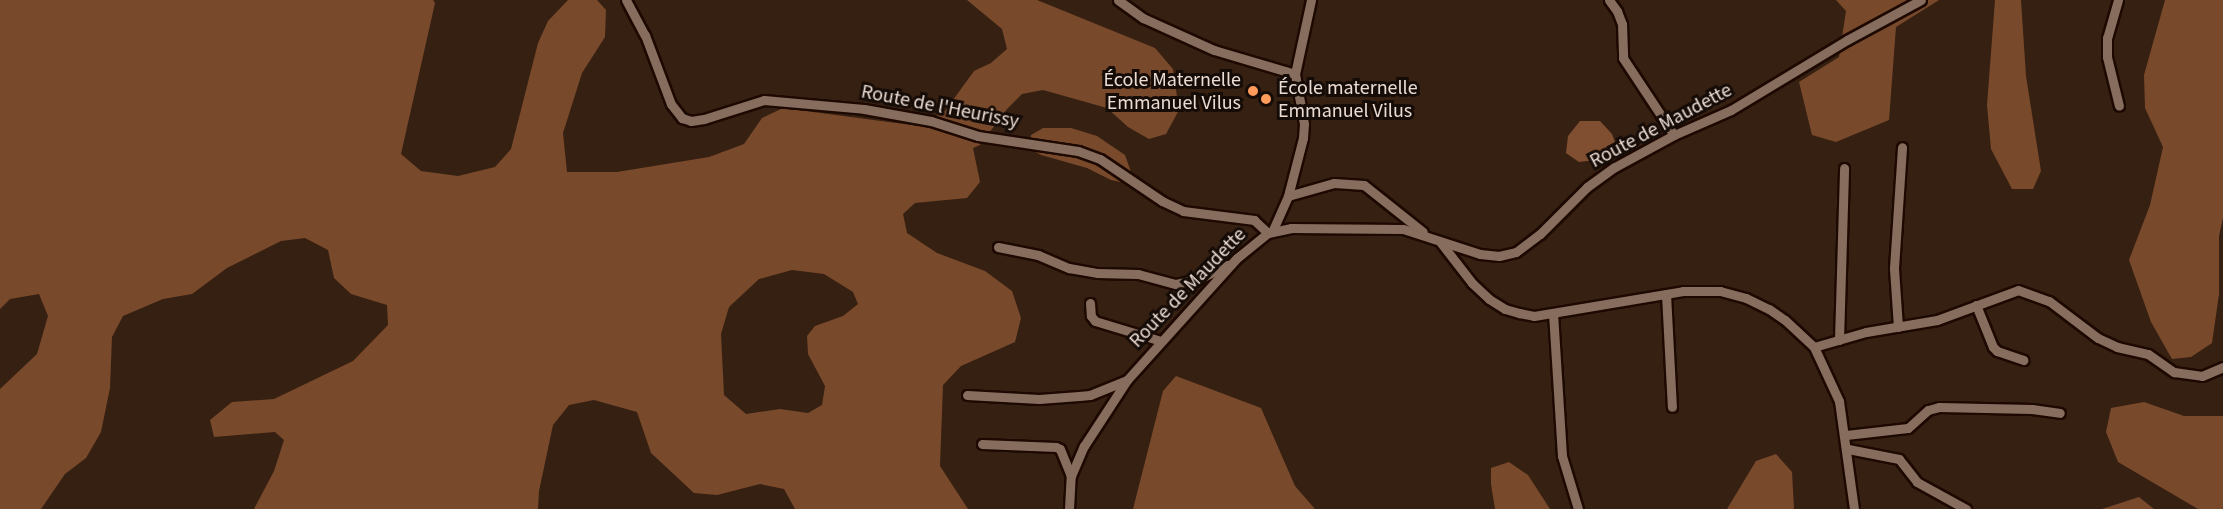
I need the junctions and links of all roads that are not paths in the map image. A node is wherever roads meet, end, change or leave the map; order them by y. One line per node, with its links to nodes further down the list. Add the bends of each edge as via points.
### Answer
1 (626, 0): 13 (street, Route de l'Heurissy, via 645,35 671,104 682,118 704,119 764,100 931,121 978,136 1078,151 1101,159 1183,211 1254,220)
2 (1118, 0): 7 (street, via 1143,18 1214,50)
3 (1311, 0): 7 (street)
4 (1609, 0): 9 (street, via 1622,24 1623,58)
5 (1922, 0): 9 (street, Route de Maudette, via 1731,110)
6 (2118, 0): 8 (street, via 2107,38 2107,57)
7 (1295, 74): 12 (street, via 1304,124)
8 (2119, 106)
9 (1674, 135): 15 (street, Route de Maudette, via 1587,187 1516,252 1488,256)
10 (1902, 147): 22 (street, via 1894,268)
11 (1844, 168): 24 (street)
12 (1288, 196): 13 (street); 14 (street, via 1334,183 1364,185)
13 (1270, 232): 14 (street, Route de Maudette, via 1292,228 1373,228 1403,229); 17 (street, Route de Maudette)
14 (1425, 235): 15 (street, Route de Maudette)
15 (1441, 243): 21 (street, via 1472,283 1505,309 1534,315)
16 (998, 247): 17 (street, via 1038,255 1069,268 1138,274 1176,284 1202,278)
17 (1233, 263): 23 (street, Route de Maudette)
18 (1666, 294): 21 (street); 25 (street, via 1720,291 1746,298 1785,320); 30 (street)
19 (1089, 303): 23 (street, via 1095,321)
20 (1976, 304): 22 (street, via 1937,320); 26 (street, via 1993,347); 27 (street, via 2018,290 2026,292 2049,301 2098,338 2148,354 2174,372 2202,376)
21 (1553, 313): 37 (street, via 1562,456)
22 (1898, 327): 24 (street)
23 (1161, 340): 28 (street, Route de Maudette)
24 (1839, 340): 25 (street)
25 (1814, 347): 32 (street, via 1839,401)
26 (2023, 360)
27 (2223, 367)
28 (1126, 380): 29 (street, via 1090,395 1039,399); 35 (street, Route de Maudette, via 1084,446)
29 (968, 395)
30 (1672, 406)
31 (2060, 413): 32 (street, via 1939,406 1928,410 1908,428)
32 (1846, 435): 34 (street)
33 (982, 444): 35 (street, via 1056,447)
34 (1848, 449): 38 (street); 39 (street, via 1899,459 1917,482)
35 (1071, 476): 36 (street, Route de Maudette)
36 (1069, 509)
37 (1578, 509)
38 (1854, 509)
39 (1966, 509)

